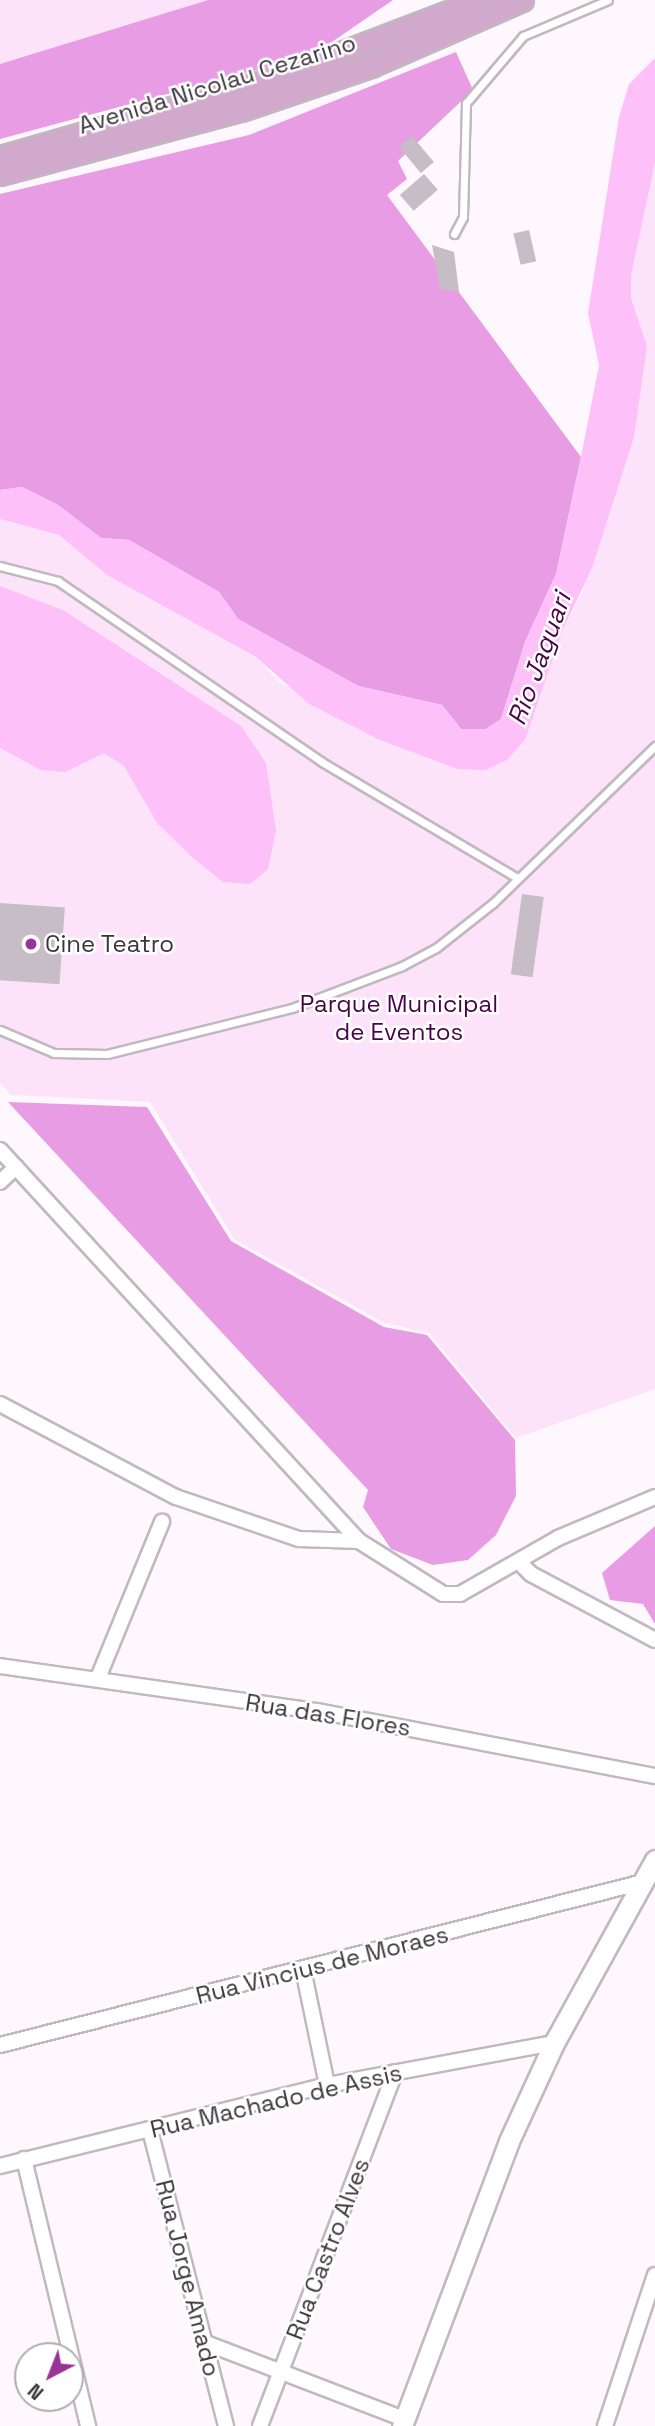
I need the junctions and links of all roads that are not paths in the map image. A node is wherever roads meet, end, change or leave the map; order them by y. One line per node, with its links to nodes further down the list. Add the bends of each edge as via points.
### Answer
1 (479, 0): 4 (main road, Avenida Nicolau Cezarino, via 275,78)
2 (522, 0): 5 (main road, Avenida Nicolau Cezarino, via 371,65 253,106)
3 (608, 0): 6 (lane, via 523,36 466,103 463,217)
4 (0, 157)
5 (0, 174)
6 (454, 234)
7 (0, 566): 9 (lane, via 58,581 322,762)
8 (655, 746): 9 (lane)
9 (517, 878): 10 (lane, via 436,948 292,1009 107,1054 54,1053)
10 (0, 1030)
11 (0, 1150): 12 (street)
12 (16, 1167): 13 (street); 17 (street)
13 (0, 1182)
14 (0, 1404): 17 (street, via 176,1497 299,1539)
15 (655, 1497): 18 (street, via 558,1538)
16 (162, 1522): 21 (street)
17 (359, 1542): 18 (street, via 443,1594 460,1594)
18 (519, 1562): 19 (street, via 531,1574)
19 (655, 1640)
20 (0, 1666): 21 (street, Rua das Flores)
21 (98, 1678): 22 (street, Rua das Flores, via 317,1712)
22 (655, 1776)
23 (655, 1860): 24 (street)
24 (643, 1882): 25 (street, Rua Vincius de Moraes); 26 (street)
25 (303, 1969): 27 (street, Rua Vincius de Moraes); 29 (street)
26 (554, 2043): 28 (street, Rua Machado de Assis); 36 (street, via 496,2171)
27 (0, 2045)
28 (395, 2072): 29 (street, Rua Machado de Assis); 35 (street, Rua Castro Alves)
29 (327, 2085): 30 (street, Rua Machado de Assis)
30 (150, 2130): 31 (street, Rua Machado de Assis); 34 (street, Rua Jorge Amado)
31 (24, 2159): 32 (street, Rua Machado de Assis); 37 (street)
32 (0, 2165)
33 (655, 2275): 40 (street)
34 (206, 2343): 35 (street); 38 (street, Rua Jorge Amado)
35 (281, 2372): 36 (street); 39 (street, Rua Castro Alves)
36 (403, 2423)
37 (88, 2426)
38 (226, 2426)
39 (260, 2426)
40 (605, 2426)

